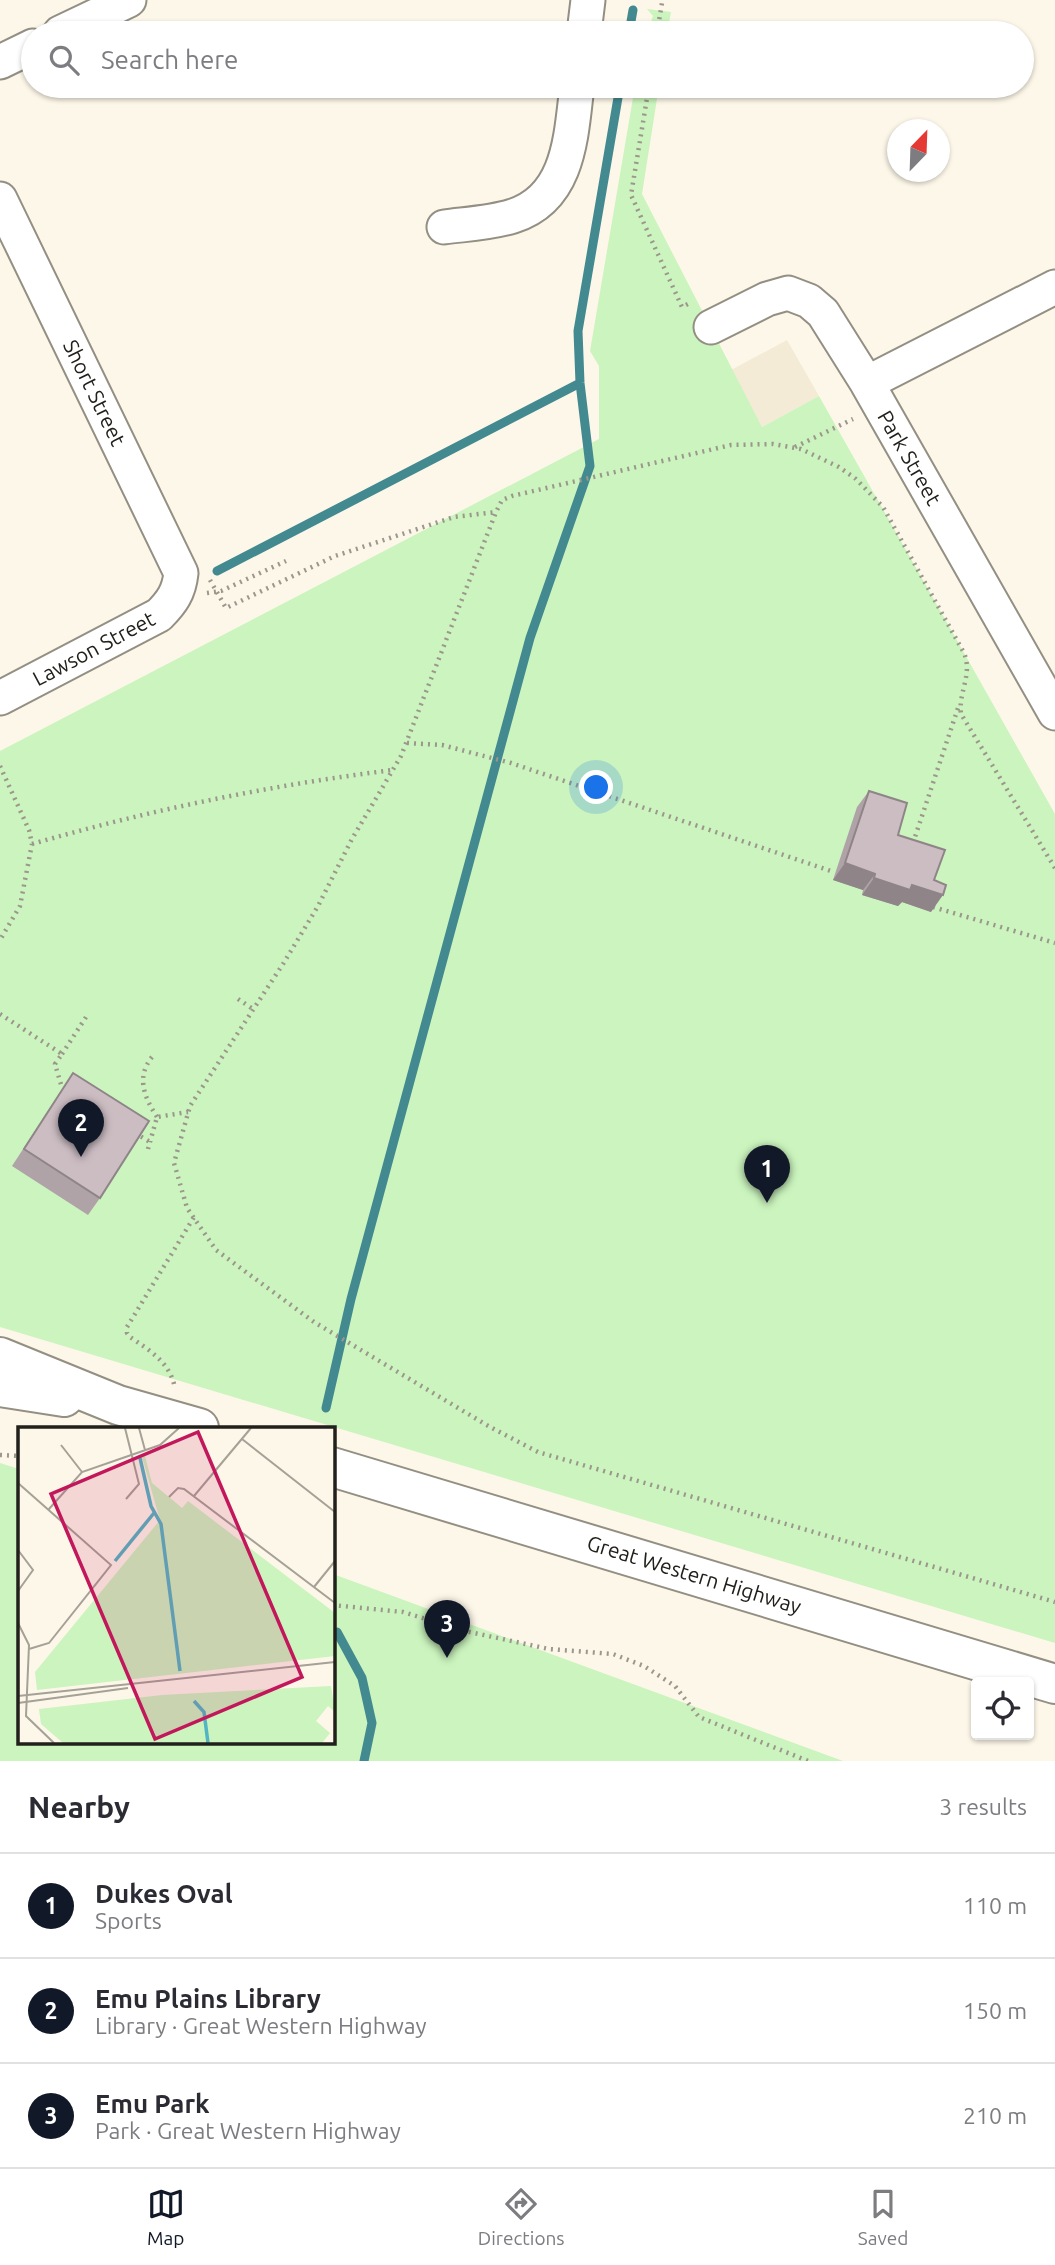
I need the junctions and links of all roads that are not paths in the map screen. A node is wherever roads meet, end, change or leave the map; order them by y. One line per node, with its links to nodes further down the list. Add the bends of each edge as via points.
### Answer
1 (129, 0): 3 (street)
2 (588, 0): 4 (street)
3 (85, 21)
4 (585, 21)
5 (21, 52): 6 (street)
6 (0, 62)
7 (576, 98): 9 (street, via 570,147 550,191 513,216)
8 (0, 199): 13 (street, Short Street, via 175,559 181,573)
9 (444, 227)
10 (1055, 287): 12 (street)
11 (702, 314): 12 (street, Park Street, via 788,293 799,296 823,313)
12 (865, 399): 15 (street, Park Street)
13 (178, 589): 14 (street, Lawson Street, via 159,615)
14 (0, 698)
15 (1055, 713)
16 (0, 1357): 18 (highway)
17 (0, 1387): 18 (highway)
18 (118, 1405): 19 (highway)
19 (192, 1427)
20 (334, 1468): 21 (highway, Great Western Highway)
21 (1055, 1684)

